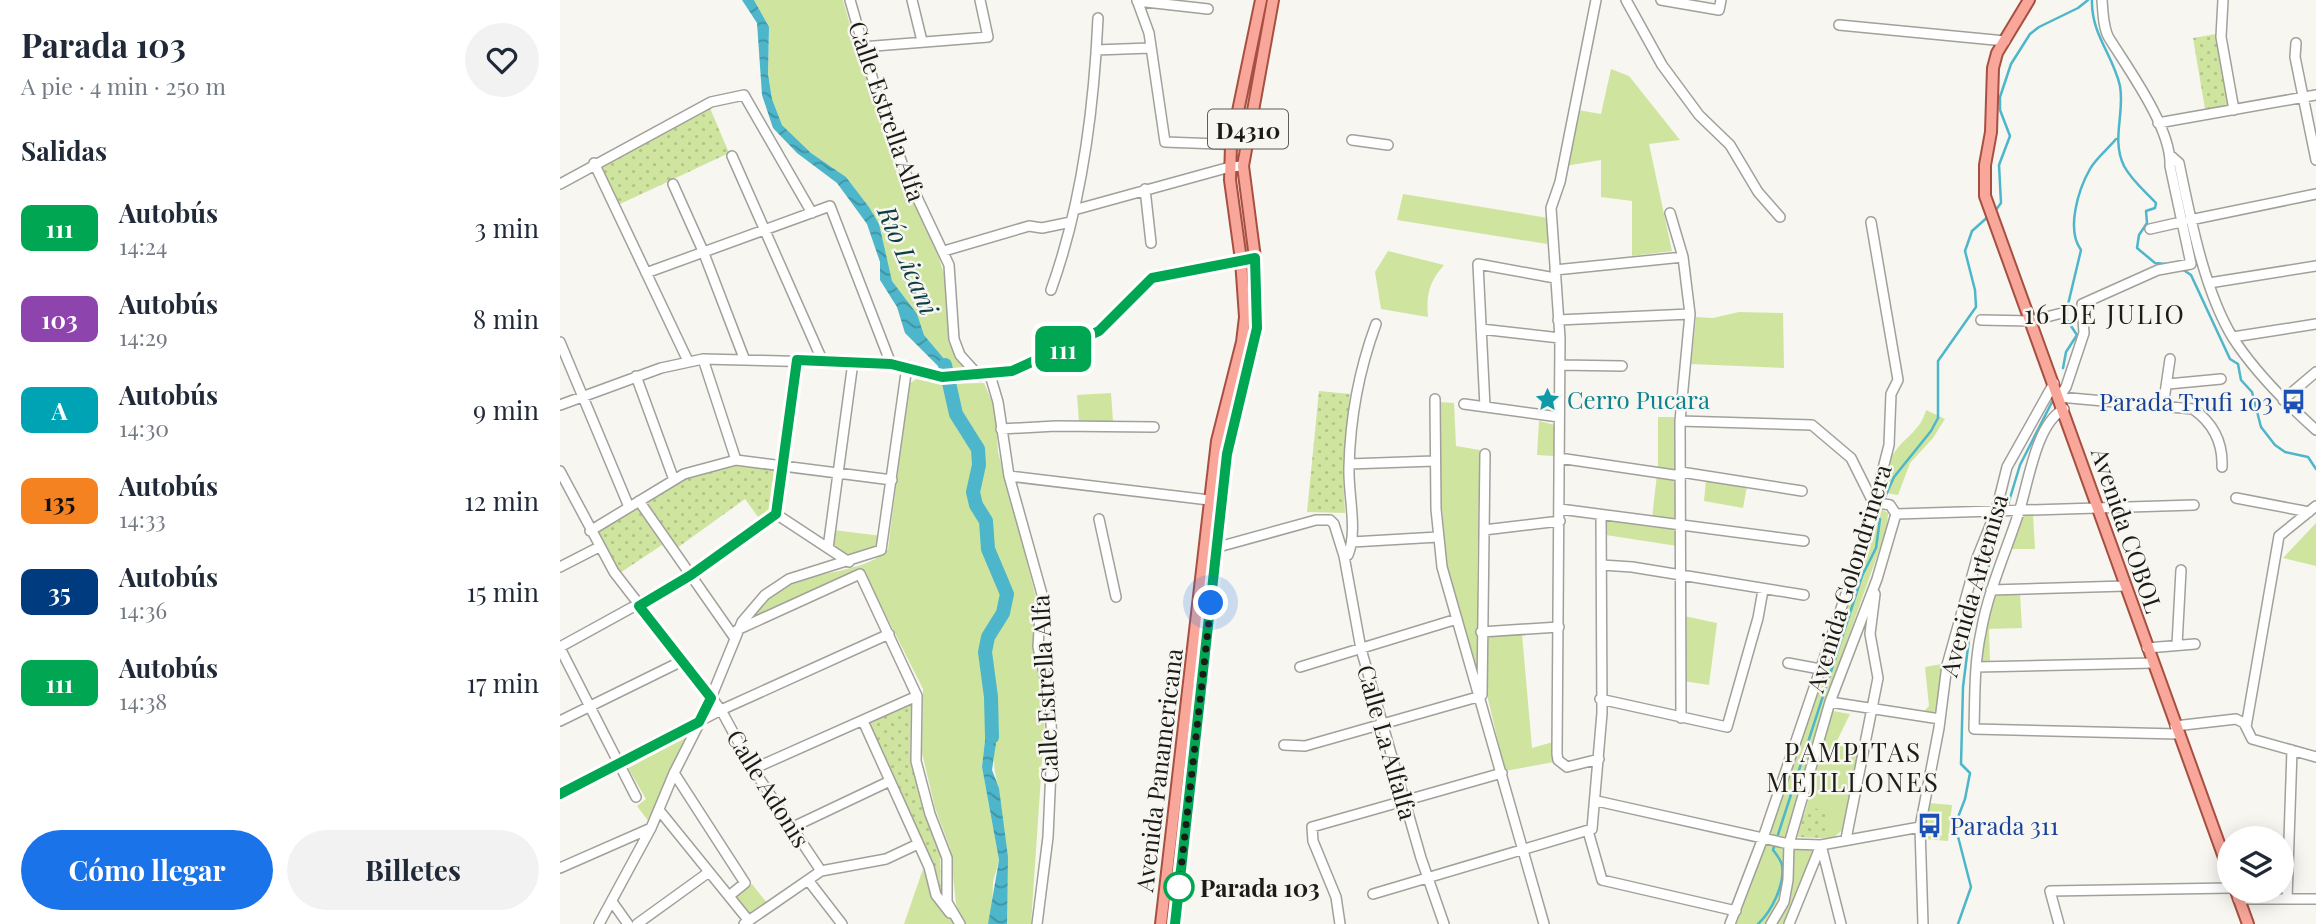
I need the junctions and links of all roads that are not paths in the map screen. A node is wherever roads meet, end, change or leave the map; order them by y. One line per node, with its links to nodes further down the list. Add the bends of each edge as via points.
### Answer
1 (850, 0): 20 (street, Calle Estrella Alfa)
2 (912, 0): 17 (street)
3 (980, 0): 17 (street, via 988,37)
4 (1137, 0): 14 (street); 21 (street)
5 (1261, 0): 28 (main road, Avenida Panamericana / D4310)
6 (1273, 0): 29 (main road, Avenida Panamericana / D4310)
7 (1596, 0): 57 (street, via 1551,208)
8 (1626, 0): 43 (street, via 1662,65 1699,115 1730,145)
9 (1661, 0): 10 (street, via 1719,10)
10 (1721, 0)
11 (2029, 0): 18 (main road, Avenida COBOL)
12 (2102, 0): 26 (street, via 2109,38)
13 (2223, 0): 25 (street, via 2221,37)
14 (1208, 9)
15 (1098, 18): 22 (street)
16 (1839, 25): 18 (street)
17 (922, 41): 20 (street)
18 (2005, 41): 64 (main road, Avenida COBOL, via 1997,53 1991,81 1991,132 1983,187)
19 (2296, 43): 24 (street)
20 (862, 47): 51 (street, Calle Estrella Alfa, via 914,194)
21 (1150, 48): 22 (street); 28 (street, via 1165,142)
22 (1097, 50): 40 (street)
23 (2316, 95): 24 (street)
24 (2302, 98): 25 (street); 32 (street)
25 (2234, 110): 26 (street)
26 (2158, 123): 44 (street, via 2170,155 2179,163)
27 (1352, 140): 30 (street)
28 (1231, 145): 29 (street); 35 (main road, Avenida Panamericana / D4310)
29 (1245, 145): 34 (main road, Avenida Panamericana / D4310)
30 (1388, 145)
31 (732, 156): 47 (street)
32 (2316, 160)
33 (594, 163): 36 (street); 41 (street, via 711,103 744,95); 56 (street)
34 (1243, 166): 35 (street); 53 (main road, Avenida Panamericana / D4310)
35 (1230, 167): 38 (street); 54 (main road, Avenida Panamericana / D4310)
36 (560, 184)
37 (673, 184): 50 (street)
38 (1144, 189): 40 (street); 49 (street)
39 (2316, 194): 44 (street)
40 (1074, 210): 45 (street)
41 (812, 213): 47 (street); 78 (street, via 830,206)
42 (1670, 213): 52 (street)
43 (1780, 217)
44 (2186, 221): 48 (street); 58 (street); 89 (street, via 2191,264 2158,270 2082,304 2084,333)
45 (1070, 222): 51 (street, via 1029,226); 59 (street)
46 (1871, 222): 119 (street, Avenida Golondrinera, via 1898,380 1891,394 1889,445)
47 (767, 229): 50 (street); 76 (street)
48 (2150, 229)
49 (1151, 243)
50 (703, 251): 56 (street); 71 (street)
51 (944, 251): 83 (street, Calle Estrella Alfa, via 952,279 954,339 960,355)
52 (1683, 257): 57 (street); 61 (street)
53 (1255, 258): 54 (street); 141 (main road, Avenida Panamericana / D4310, via 1257,328 1227,454)
54 (1241, 260): 83 (street, via 1152,278 1099,331 1012,371); 117 (main road, Avenida Panamericana / D4310, via 1242,342 1217,441)
55 (2316, 266): 58 (street)
56 (646, 272): 75 (street)
57 (1555, 274): 62 (street); 67 (street, via 1478,264)
58 (2209, 283): 68 (street)
59 (1051, 290)
60 (2062, 313): 64 (street)
61 (1690, 314): 62 (street); 98 (street)
62 (1558, 320): 69 (street)
63 (1981, 320): 64 (street)
64 (2031, 321): 86 (main road, Avenida COBOL)
65 (1376, 324): 107 (street, via 1356,393)
66 (2316, 324): 68 (street)
67 (1481, 329): 69 (street); 94 (street)
68 (2233, 337): 91 (street)
69 (1560, 338): 79 (street)
70 (560, 342): 88 (street)
71 (744, 358): 72 (street); 74 (street)
72 (704, 359): 75 (street); 104 (street)
73 (2170, 359): 87 (street)
74 (797, 360): 76 (street); 106 (street)
75 (688, 362): 84 (street)
76 (823, 362): 77 (street)
77 (853, 362): 78 (street); 110 (street)
78 (891, 364): 80 (street)
79 (1560, 365): 81 (street); 97 (street)
80 (907, 366): 83 (street, via 942,377); 114 (street)
81 (1622, 366)
82 (2316, 372): 91 (street)
83 (984, 375): 100 (street, Calle Estrella Alfa)
84 (636, 376): 88 (street); 113 (street)
85 (2221, 379): 87 (street)
86 (2054, 383): 89 (main road, Avenida COBOL); 125 (street, Avenida Artemisa, via 2007,467)
87 (2168, 384): 95 (street)
88 (583, 396): 93 (street); 121 (street)
89 (2059, 397): 95 (street); 96 (main road, Avenida COBOL)
90 (1435, 399): 105 (street)
91 (2283, 400): 101 (street)
92 (1464, 404): 94 (street)
93 (560, 405)
94 (1485, 407): 97 (street)
95 (2164, 407): 108 (street, via 2193,410 2207,419 2223,451)
96 (2064, 409): 122 (main road, Avenida COBOL); 126 (street, Avenida Artemisa, via 2052,418 2031,464)
97 (1559, 418): 103 (street)
98 (1680, 421): 111 (street); 119 (street, via 1812,425 1851,458)
99 (1154, 427): 100 (street)
100 (1001, 429): 112 (street, Calle Estrella Alfa)
101 (2316, 430)
102 (1485, 454): 133 (street)
103 (1559, 458): 111 (street); 123 (street)
104 (736, 460): 106 (street); 113 (street)
105 (1434, 461): 107 (street); 135 (street)
106 (782, 464): 110 (street); 127 (street)
107 (1349, 464): 137 (street)
108 (2222, 467)
109 (560, 471): 134 (street, Calle Adonis)
110 (837, 472): 114 (street); 139 (street)
111 (1681, 474): 115 (street); 132 (street)
112 (1009, 476): 117 (street); 235 (street, Calle Estrella Alfa, via 1045,605 1038,647 1050,699 1052,746 1048,837)
113 (674, 480): 118 (street)
114 (892, 480): 143 (street, via 881,550)
115 (1801, 491)
116 (2235, 498): 124 (street)
117 (1209, 500): 140 (main road, Avenida Panamericana / D4310)
118 (639, 501): 121 (street); 147 (street)
119 (1872, 502): 128 (street, via 1890,505); 173 (street, Avenida Golondrinera, via 1866,534)
120 (2194, 505): 122 (street)
121 (629, 507): 134 (street)
122 (2098, 508): 126 (street); 152 (main road, Avenida COBOL)
123 (1560, 509): 129 (street); 131 (street)
124 (2312, 509): 188 (street, via 2279,536)
125 (2003, 511): 126 (street); 128 (street); 183 (street, Avenida Artemisa, via 1977,558 1955,634)
126 (2020, 511): 154 (street, Avenida Artemisa)
127 (776, 514): 139 (street); 147 (street)
128 (1896, 514): 150 (street)
129 (1601, 515): 132 (street); 144 (street)
130 (1099, 519): 156 (street)
131 (1560, 521): 133 (street); 159 (street)
132 (1681, 526): 136 (street); 148 (street)
133 (1484, 530): 160 (street)
134 (590, 531): 138 (street, Calle Adonis)
135 (1437, 537): 137 (street); 158 (street)
136 (1804, 541)
137 (1352, 542): 142 (street)
138 (599, 547): 145 (street); 157 (street, Calle Adonis)
139 (828, 548): 143 (street)
140 (1203, 548): 141 (street); 149 (main road, Avenida Panamericana / D4310)
141 (1217, 549): 142 (street, Calle La Alfalfa, via 1330,520); 151 (main road, Avenida Panamericana / D4310)
142 (1344, 556): 167 (street, Calle La Alfalfa)
143 (849, 562): 161 (street, via 781,583 753,608)
144 (1602, 565): 148 (street); 177 (street)
145 (560, 567)
146 (2181, 570): 164 (street)
147 (691, 575): 157 (street); 161 (street)
148 (1680, 575): 153 (street); 182 (street)
149 (1199, 579): 151 (street); 236 (main road, Avenida Panamericana / D4310)
150 (1877, 579): 178 (street, Avenida Golondrinera); 181 (street, via 1870,634 1878,678)
151 (1213, 580): 237 (main road, Avenida Panamericana / D4310)
152 (2125, 586): 154 (street); 166 (main road, Avenida COBOL)
153 (1763, 590): 155 (street); 182 (street, via 1727,727)
154 (1991, 590): 172 (street, Avenida Artemisa)
155 (1804, 595)
156 (1116, 597)
157 (639, 606): 165 (street); 168 (street, Calle Adonis)
158 (1457, 620): 167 (street); 175 (street)
159 (1559, 627): 160 (street); 193 (street, via 1558,760 1567,767)
160 (1481, 632): 175 (street, via 1484,691)
161 (736, 633): 162 (street, via 860,574); 176 (street)
162 (889, 634): 174 (street); 180 (street)
163 (2195, 644): 164 (street)
164 (2177, 645): 166 (street)
165 (560, 648): 179 (street)
166 (2147, 648): 170 (main road, Avenida COBOL)
167 (1361, 649): 171 (street); 187 (street, Calle La Alfalfa)
168 (680, 662): 176 (street, Calle Adonis); 179 (street)
169 (1788, 663): 173 (street)
170 (2153, 663): 172 (street); 189 (main road, Avenida COBOL)
171 (1300, 667)
172 (1976, 667): 189 (street, Avenida Artemisa, via 1974,729)
173 (1820, 669): 211 (street, Avenida Golondrinera)
174 (917, 696): 185 (street); 230 (street, via 916,761 947,858 947,902)
175 (1480, 696): 187 (street); 197 (street)
176 (711, 698): 180 (street, Calle Adonis); 186 (street)
177 (1601, 699): 182 (street); 193 (street)
178 (1830, 702): 181 (street); 213 (street, Avenida Golondrinera)
179 (591, 706): 184 (street); 194 (street)
180 (721, 710): 186 (street); 195 (street, Calle Adonis)
181 (1874, 710): 183 (street); 209 (street)
182 (1681, 718)
183 (1940, 719): 206 (street, Avenida Artemisa)
184 (560, 721)
185 (863, 721): 195 (street); 198 (street)
186 (699, 722): 194 (street); 196 (street)
187 (1384, 723): 190 (street, via 1305,746); 201 (street, Calle La Alfalfa)
188 (2246, 727): 189 (street, via 2236,719); 191 (street, via 2252,739)
189 (2177, 730): 210 (main road, Avenida COBOL)
190 (1284, 746)
191 (2292, 750): 192 (street); 204 (street)
192 (2316, 757)
193 (1599, 760): 202 (street)
194 (621, 764): 199 (street); 200 (street)
195 (753, 769): 205 (street, Calle Adonis)
196 (674, 772): 203 (street); 223 (street, via 745,883)
197 (1502, 773): 201 (street); 215 (street)
198 (890, 781): 205 (street); 212 (street)
199 (560, 794)
200 (636, 797)
201 (1404, 800): 219 (street, Calle La Alfalfa); 238 (street, via 1312,827 1313,841 1336,897)
202 (1597, 800): 208 (street, via 1595,824); 211 (street)
203 (659, 810): 207 (street); 218 (street)
204 (2289, 826)
205 (793, 827): 217 (street, Calle Adonis)
206 (1920, 827): 209 (street); 245 (street, Avenida Artemisa)
207 (651, 828): 216 (street); 226 (street)
208 (1588, 831): 215 (street); 228 (street, via 1602,880)
209 (1846, 839): 214 (street)
210 (2217, 839)
211 (1771, 840): 213 (street); 228 (street, Avenida Golondrinera)
212 (918, 844): 217 (street, via 876,861); 230 (street, via 936,895)
213 (1789, 844): 214 (street); 242 (street, Avenida Golondrinera, via 1784,902)
214 (1821, 845): 243 (street); 244 (street)
215 (1523, 847): 219 (street); 240 (street)
216 (560, 868)
217 (821, 871): 220 (street)
218 (709, 872): 223 (street); 233 (street)
219 (1428, 876): 222 (street); 239 (street, Calle La Alfalfa)
220 (808, 880): 229 (street); 234 (street, Calle Adonis)
221 (2217, 888): 246 (street, via 2050,891)
222 (1373, 894)
223 (729, 897): 229 (street)
224 (2294, 899): 225 (street)
225 (2316, 899)
226 (613, 903): 231 (street); 232 (street)
227 (2240, 903): 247 (main road)
228 (1736, 911): 241 (street, Avenida Golondrinera)
229 (751, 922)
230 (959, 923)
231 (599, 924)
232 (628, 924)
233 (637, 924)
234 (842, 924)
235 (1037, 924)
236 (1161, 924)
237 (1175, 924)
238 (1340, 924)
239 (1444, 924)
240 (1544, 924)
241 (1730, 924)
242 (1771, 924)
243 (1789, 924)
244 (1841, 924)
245 (1923, 924)
246 (2059, 924)
247 (2248, 924)

